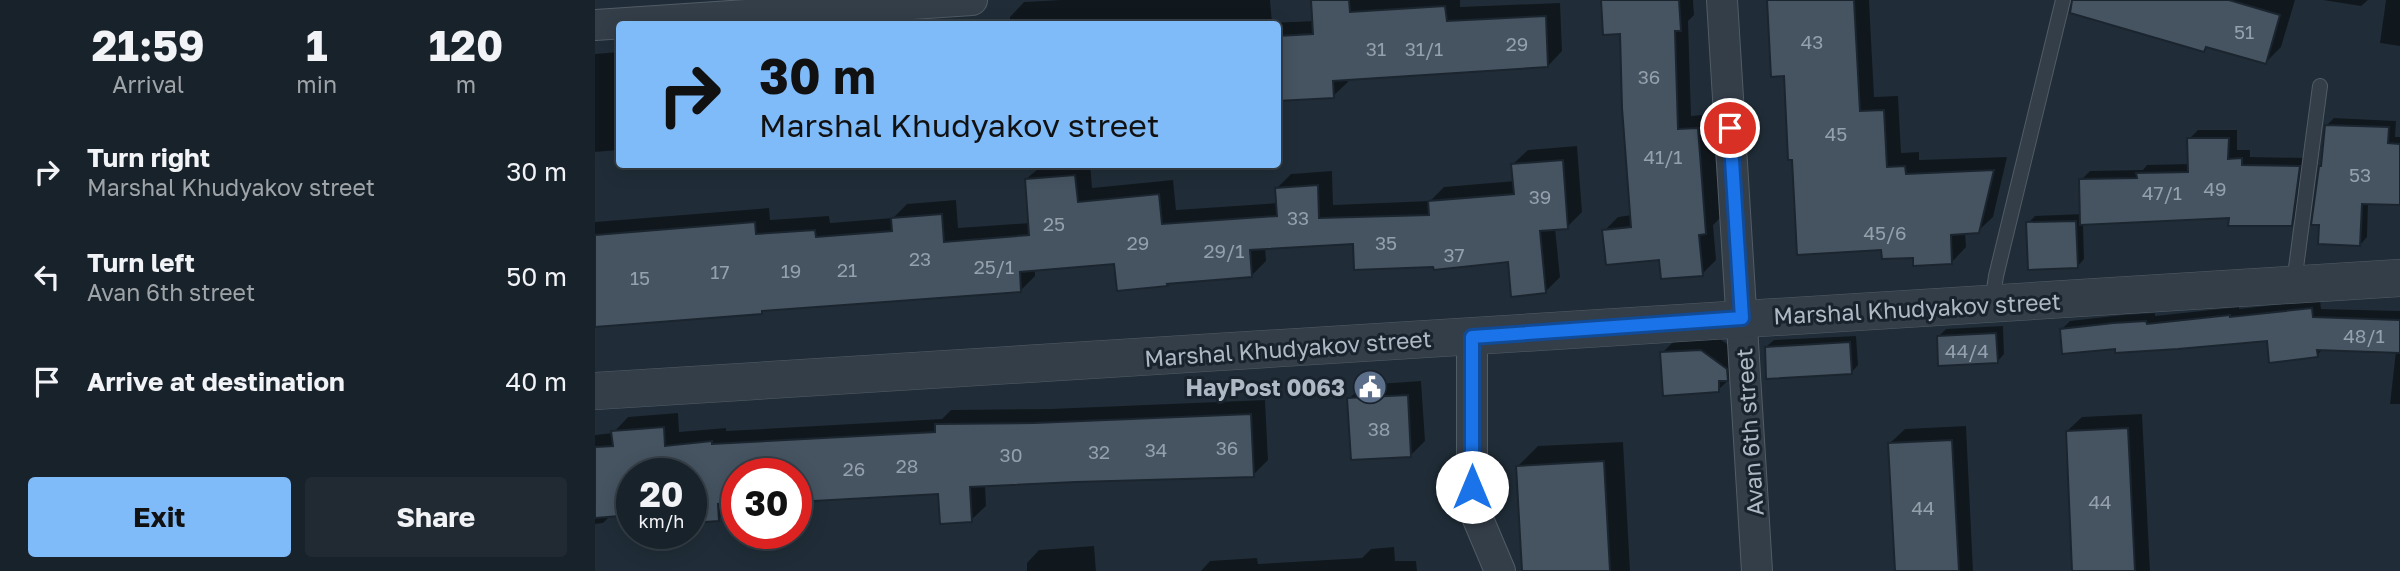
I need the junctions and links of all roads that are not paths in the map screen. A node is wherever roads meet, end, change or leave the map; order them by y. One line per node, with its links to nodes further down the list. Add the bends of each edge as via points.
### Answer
1 (972, 0): 4 (street)
2 (1722, 0): 11 (street, Avan 6th street)
3 (2063, 0): 10 (lane)
4 (655, 21)
5 (616, 24): 6 (street)
6 (595, 25)
7 (2320, 86): 9 (lane)
8 (2400, 278): 9 (street, Marshal Khudyakov street)
9 (2294, 285): 10 (street, Marshal Khudyakov street)
10 (1992, 304): 11 (street, Marshal Khudyakov street)
11 (1742, 318): 12 (street, Marshal Khudyakov street); 15 (street, Avan 6th street)
12 (1472, 337): 13 (street, Marshal Khudyakov street); 14 (street, via 1472,487 1478,519)
13 (595, 391)
14 (1500, 571)
15 (1757, 571)

